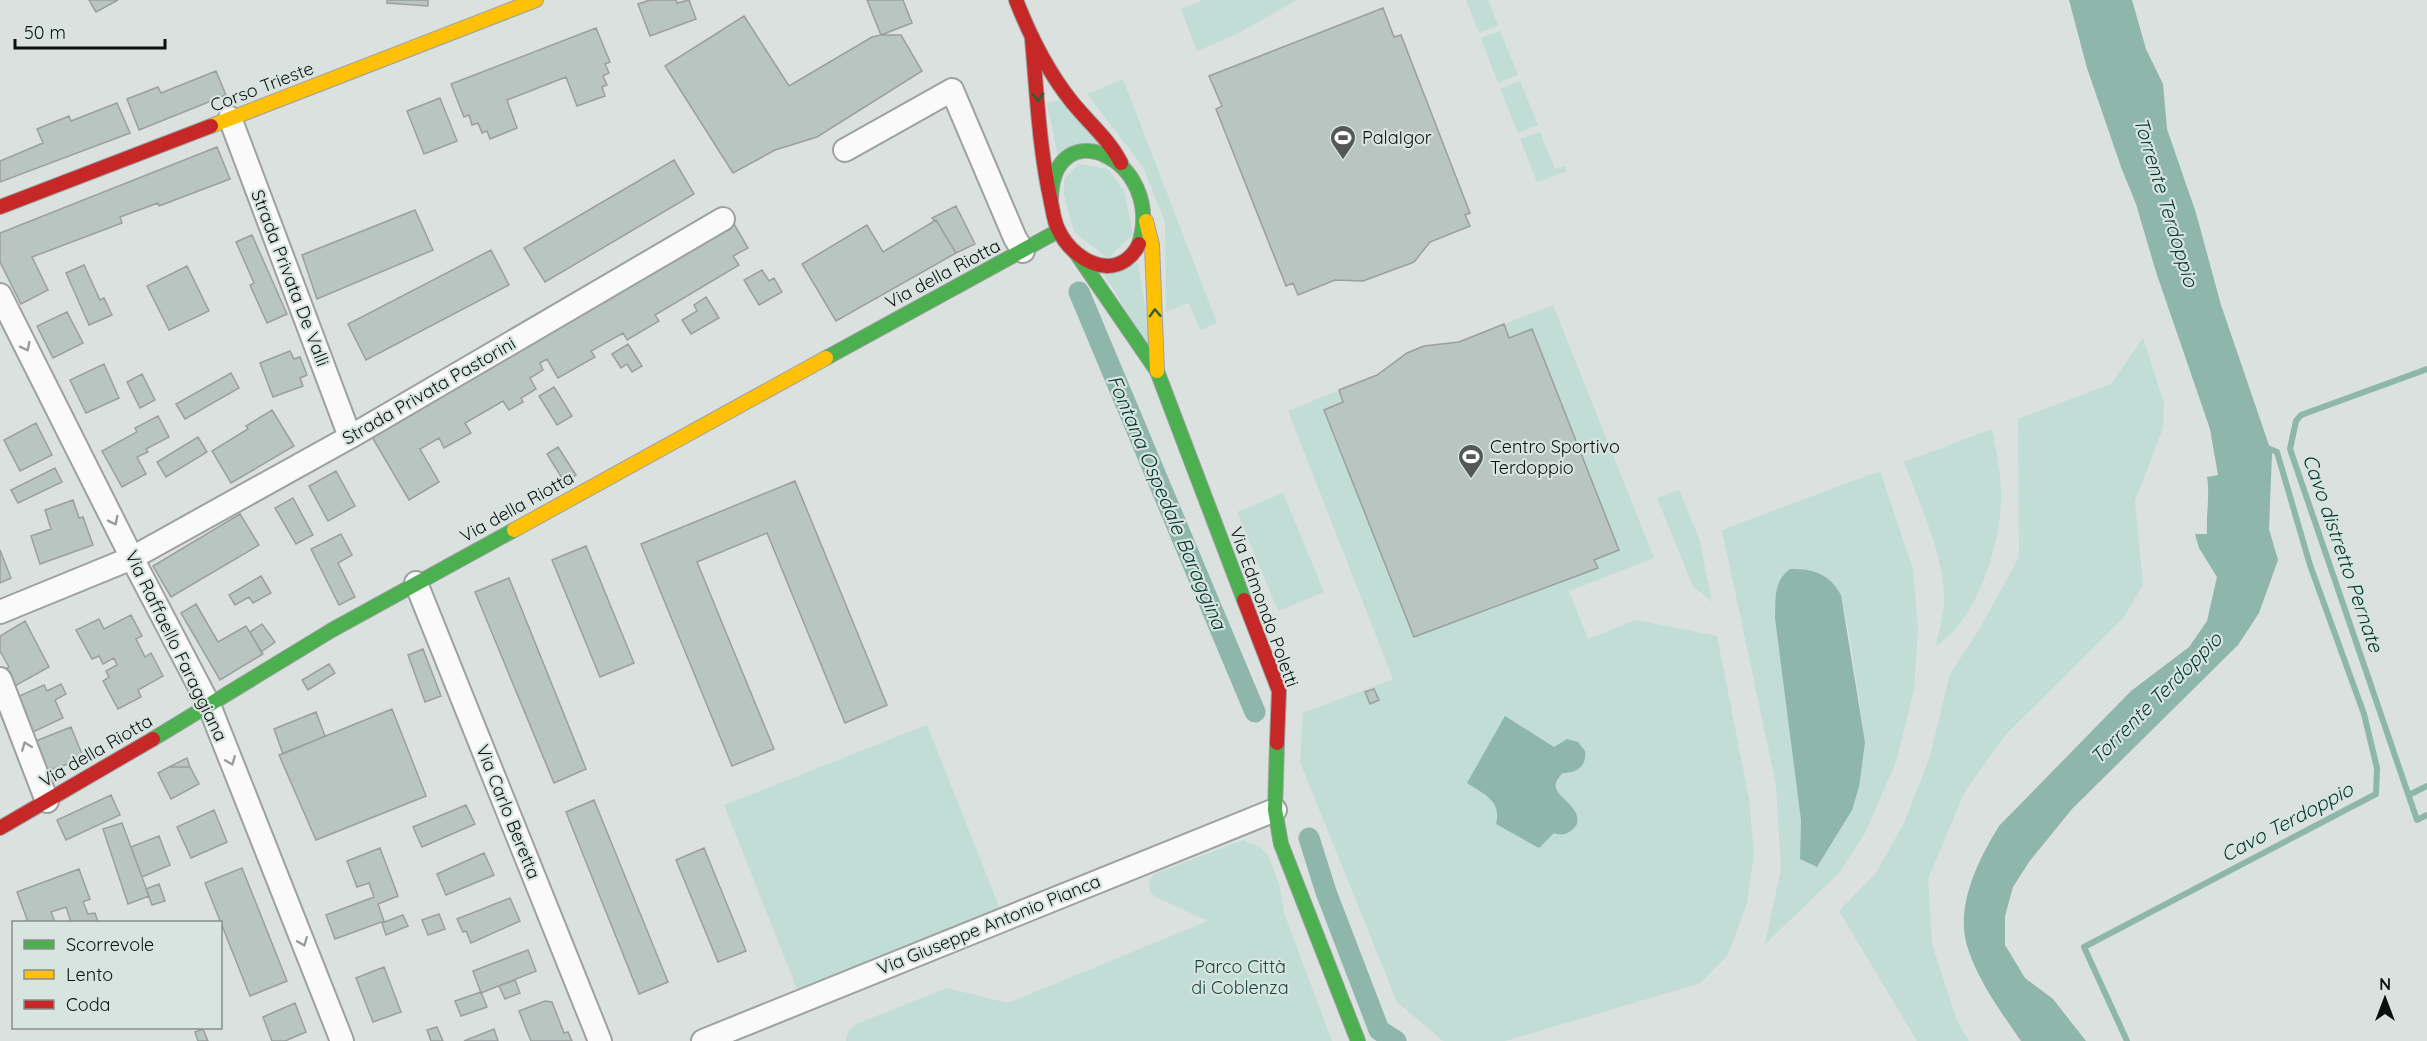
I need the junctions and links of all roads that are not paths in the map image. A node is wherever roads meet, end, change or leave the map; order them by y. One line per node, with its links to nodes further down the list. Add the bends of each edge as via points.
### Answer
1 (536, 0): 4 (street, Corso Trieste)
2 (1016, 0): 3 (street)
3 (1032, 39): 6 (street, via 1072,102 1114,149); 7 (street, one-way to 7, via 1043,174)
4 (230, 118): 8 (street, Corso Trieste); 16 (street, Strada Privata De Valli)
5 (845, 150): 12 (street, via 952,90)
6 (1122, 165): 7 (street, via 1100,152 1076,153 1058,167); 10 (street, via 1138,188)
7 (1051, 201): 11 (street)
8 (0, 207)
9 (723, 219): 16 (street, Strada Privata Pastorini)
10 (1145, 220): 13 (street, via 1139,244 1122,262 1098,266); 15 (street, Via Edmondo Poletti, one-way to 10, via 1152,245)
11 (1058, 231): 12 (street, Via della Riotta); 13 (street)
12 (1023, 251): 18 (street, Via della Riotta)
13 (1076, 253): 15 (street, Via Edmondo Poletti)
14 (0, 295): 17 (street, Via Raffaello Faraggiana, one-way to 17)
15 (1156, 371): 23 (street, Via Edmondo Poletti, via 1279,691)
16 (350, 437): 17 (street, Strada Privata Pastorini)
17 (132, 558): 19 (street, Strada Privata Pastorini); 21 (street, Via Raffaello Faraggiana)
18 (416, 583): 21 (street, Via della Riotta); 27 (street, Via Carlo Beretta)
19 (0, 612)
20 (0, 679): 22 (street, one-way to 20)
21 (209, 705): 22 (street, Via della Riotta); 26 (street, Via Raffaello Faraggiana, one-way to 26)
22 (47, 801): 24 (street, Via della Riotta)
23 (1275, 810): 25 (street, Via Edmondo Poletti, via 1281,844); 28 (street, Via Giuseppe Antonio Pianca)
24 (0, 828)
25 (1354, 1038)
26 (342, 1041)
27 (600, 1041)
28 (703, 1041)

